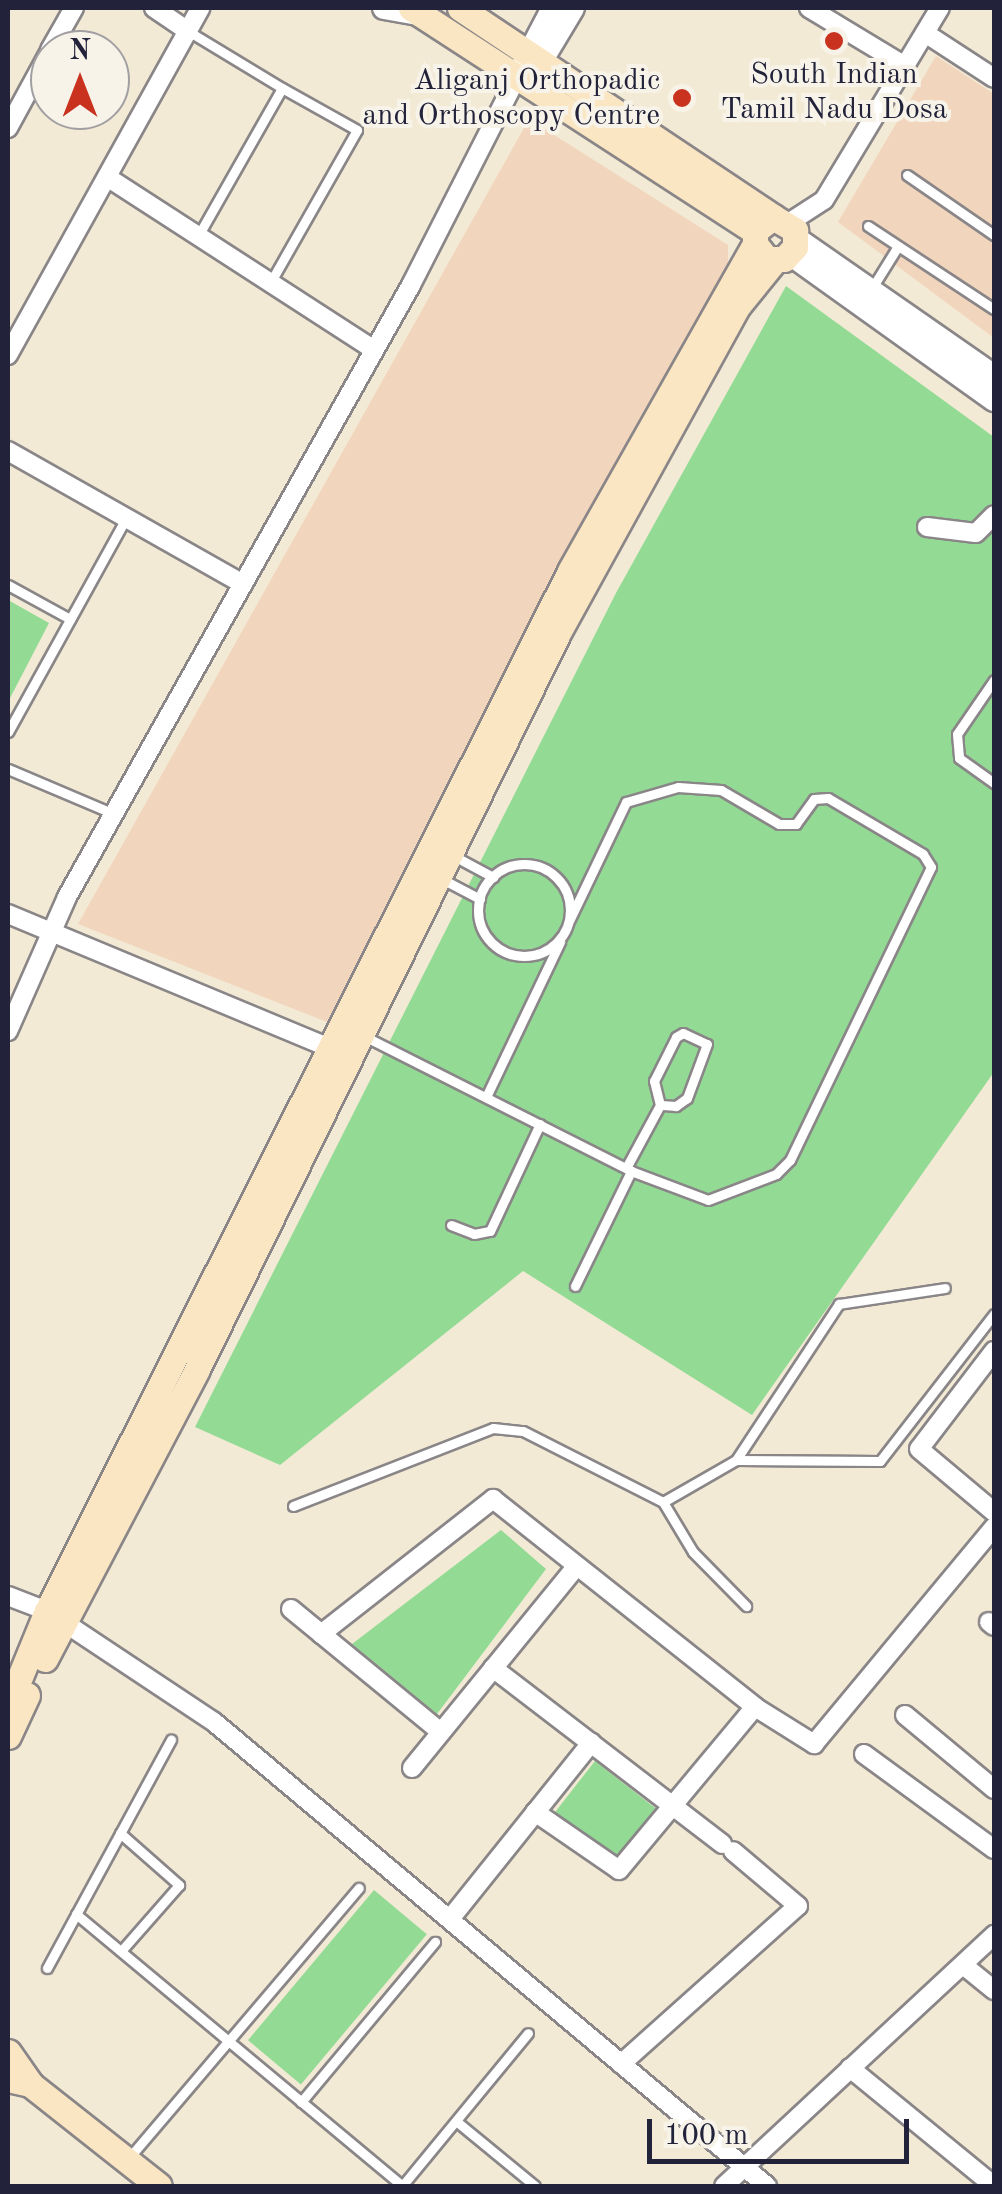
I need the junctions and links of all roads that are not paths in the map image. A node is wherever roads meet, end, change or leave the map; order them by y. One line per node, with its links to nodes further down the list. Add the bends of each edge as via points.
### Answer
1 (74, 8): 11 (street)
2 (154, 8): 12 (street)
3 (200, 8): 12 (street)
4 (384, 8): 10 (street)
5 (460, 8): 14 (main road)
6 (554, 8): 14 (street)
7 (572, 8): 14 (street)
8 (809, 8): 15 (street)
9 (940, 8): 13 (street)
10 (417, 11): 16 (main road)
11 (61, 30)
12 (188, 31): 19 (lane); 22 (street)
13 (924, 33): 15 (street); 17 (street)
14 (536, 54): 16 (street); 26 (main road)
15 (905, 66): 26 (street, via 824,200)
16 (518, 75): 26 (main road); 32 (street)
17 (994, 78)
18 (30, 87): 20 (street)
19 (282, 88): 25 (lane); 28 (lane, via 357,130)
20 (8, 128)
21 (907, 175): 24 (lane)
22 (106, 178): 25 (street); 31 (street)
23 (868, 226): 27 (lane)
24 (994, 235)
25 (198, 236): 28 (street)
26 (776, 238): 29 (street); 34 (street); 49 (main road)
27 (898, 246): 29 (lane); 30 (lane)
28 (270, 283): 32 (street)
29 (872, 288): 34 (street)
30 (994, 310)
31 (15, 325): 33 (street)
32 (374, 350): 41 (street)
33 (8, 356)
34 (951, 356): 35 (street); 36 (street)
35 (994, 376)
36 (994, 400)
37 (8, 451): 39 (street)
38 (994, 515): 40 (street, via 976,533)
39 (126, 518): 41 (street); 43 (lane)
40 (927, 527)
41 (243, 584): 48 (street)
42 (8, 585): 43 (lane)
43 (70, 619): 45 (lane)
44 (994, 680): 47 (lane, via 956,734 960,758)
45 (8, 732)
46 (8, 769): 48 (lane)
47 (994, 782)
48 (114, 814): 54 (street)
49 (433, 859): 50 (lane); 51 (lane); 57 (main road)
50 (494, 876): 51 (lane); 53 (lane, via 512,866 540,867 564,888)
51 (480, 899): 55 (lane, via 486,937 510,954 540,954)
52 (8, 914): 54 (street)
53 (570, 918): 55 (lane); 61 (lane, via 626,802 678,787 720,790 779,824 796,824 814,799 828,798 922,854 930,866 790,1160 776,1174 708,1200)
54 (52, 932): 56 (street); 57 (street)
55 (564, 934): 58 (lane)
56 (8, 1030)
57 (344, 1040): 58 (lane); 76 (main road, via 197,1369)
58 (486, 1097): 60 (lane)
59 (660, 1105): 59 (lane, via 654,1081 676,1037 683,1033 707,1044 687,1098); 61 (lane)
60 (540, 1124): 61 (lane); 62 (lane, via 490,1231 474,1234)
61 (628, 1170): 63 (lane)
62 (451, 1224)
63 (575, 1286)
64 (945, 1288): 67 (lane, via 838,1304)
65 (994, 1314): 67 (lane, via 880,1461)
66 (993, 1356): 70 (street, via 919,1449)
67 (736, 1460): 68 (lane)
68 (663, 1502): 69 (lane, via 522,1430 494,1428); 74 (lane, via 693,1552)
69 (293, 1506)
70 (994, 1512)
71 (994, 1527): 80 (street, via 819,1742 808,1744)
72 (576, 1567): 77 (street, via 489,1498); 78 (street); 80 (street)
73 (8, 1596): 76 (street)
74 (746, 1606)
75 (291, 1610): 77 (street)
76 (55, 1616): 79 (main road); 83 (main road); 95 (street, via 214,1722)
77 (320, 1634): 82 (street)
78 (493, 1668): 82 (street); 85 (street)
79 (8, 1706)
80 (755, 1707): 89 (street)
81 (905, 1715): 88 (street)
82 (441, 1732): 87 (street)
83 (8, 1736)
84 (171, 1740): 91 (lane)
85 (591, 1743): 89 (street); 90 (street)
86 (864, 1754): 92 (street)
87 (412, 1768)
88 (994, 1789)
89 (676, 1808): 90 (street, via 614,1871); 105 (street, via 798,1906)
90 (535, 1812): 95 (street)
91 (120, 1833): 94 (lane); 98 (lane, via 179,1886)
92 (994, 1849)
93 (359, 1888): 103 (lane)
94 (76, 1914): 98 (lane); 100 (lane)
95 (450, 1919): 105 (street)
96 (994, 1936): 99 (street)
97 (435, 1942): 108 (lane)
98 (121, 1952): 103 (lane)
99 (963, 1965): 101 (street); 106 (street)
100 (47, 1968)
101 (994, 1990)
102 (528, 2032): 109 (lane)
103 (226, 2040): 108 (lane); 110 (lane)
104 (8, 2052): 107 (main road)
105 (621, 2064): 111 (street)
106 (850, 2068): 111 (street); 117 (street)
107 (19, 2082): 110 (main road)
108 (301, 2102): 113 (lane)
109 (456, 2121): 113 (lane); 114 (lane)
110 (127, 2160): 112 (main road)
111 (742, 2166): 115 (street); 116 (street)
112 (159, 2186)
113 (402, 2186)
114 (536, 2186)
115 (724, 2186)
116 (767, 2186)
117 (994, 2186)

